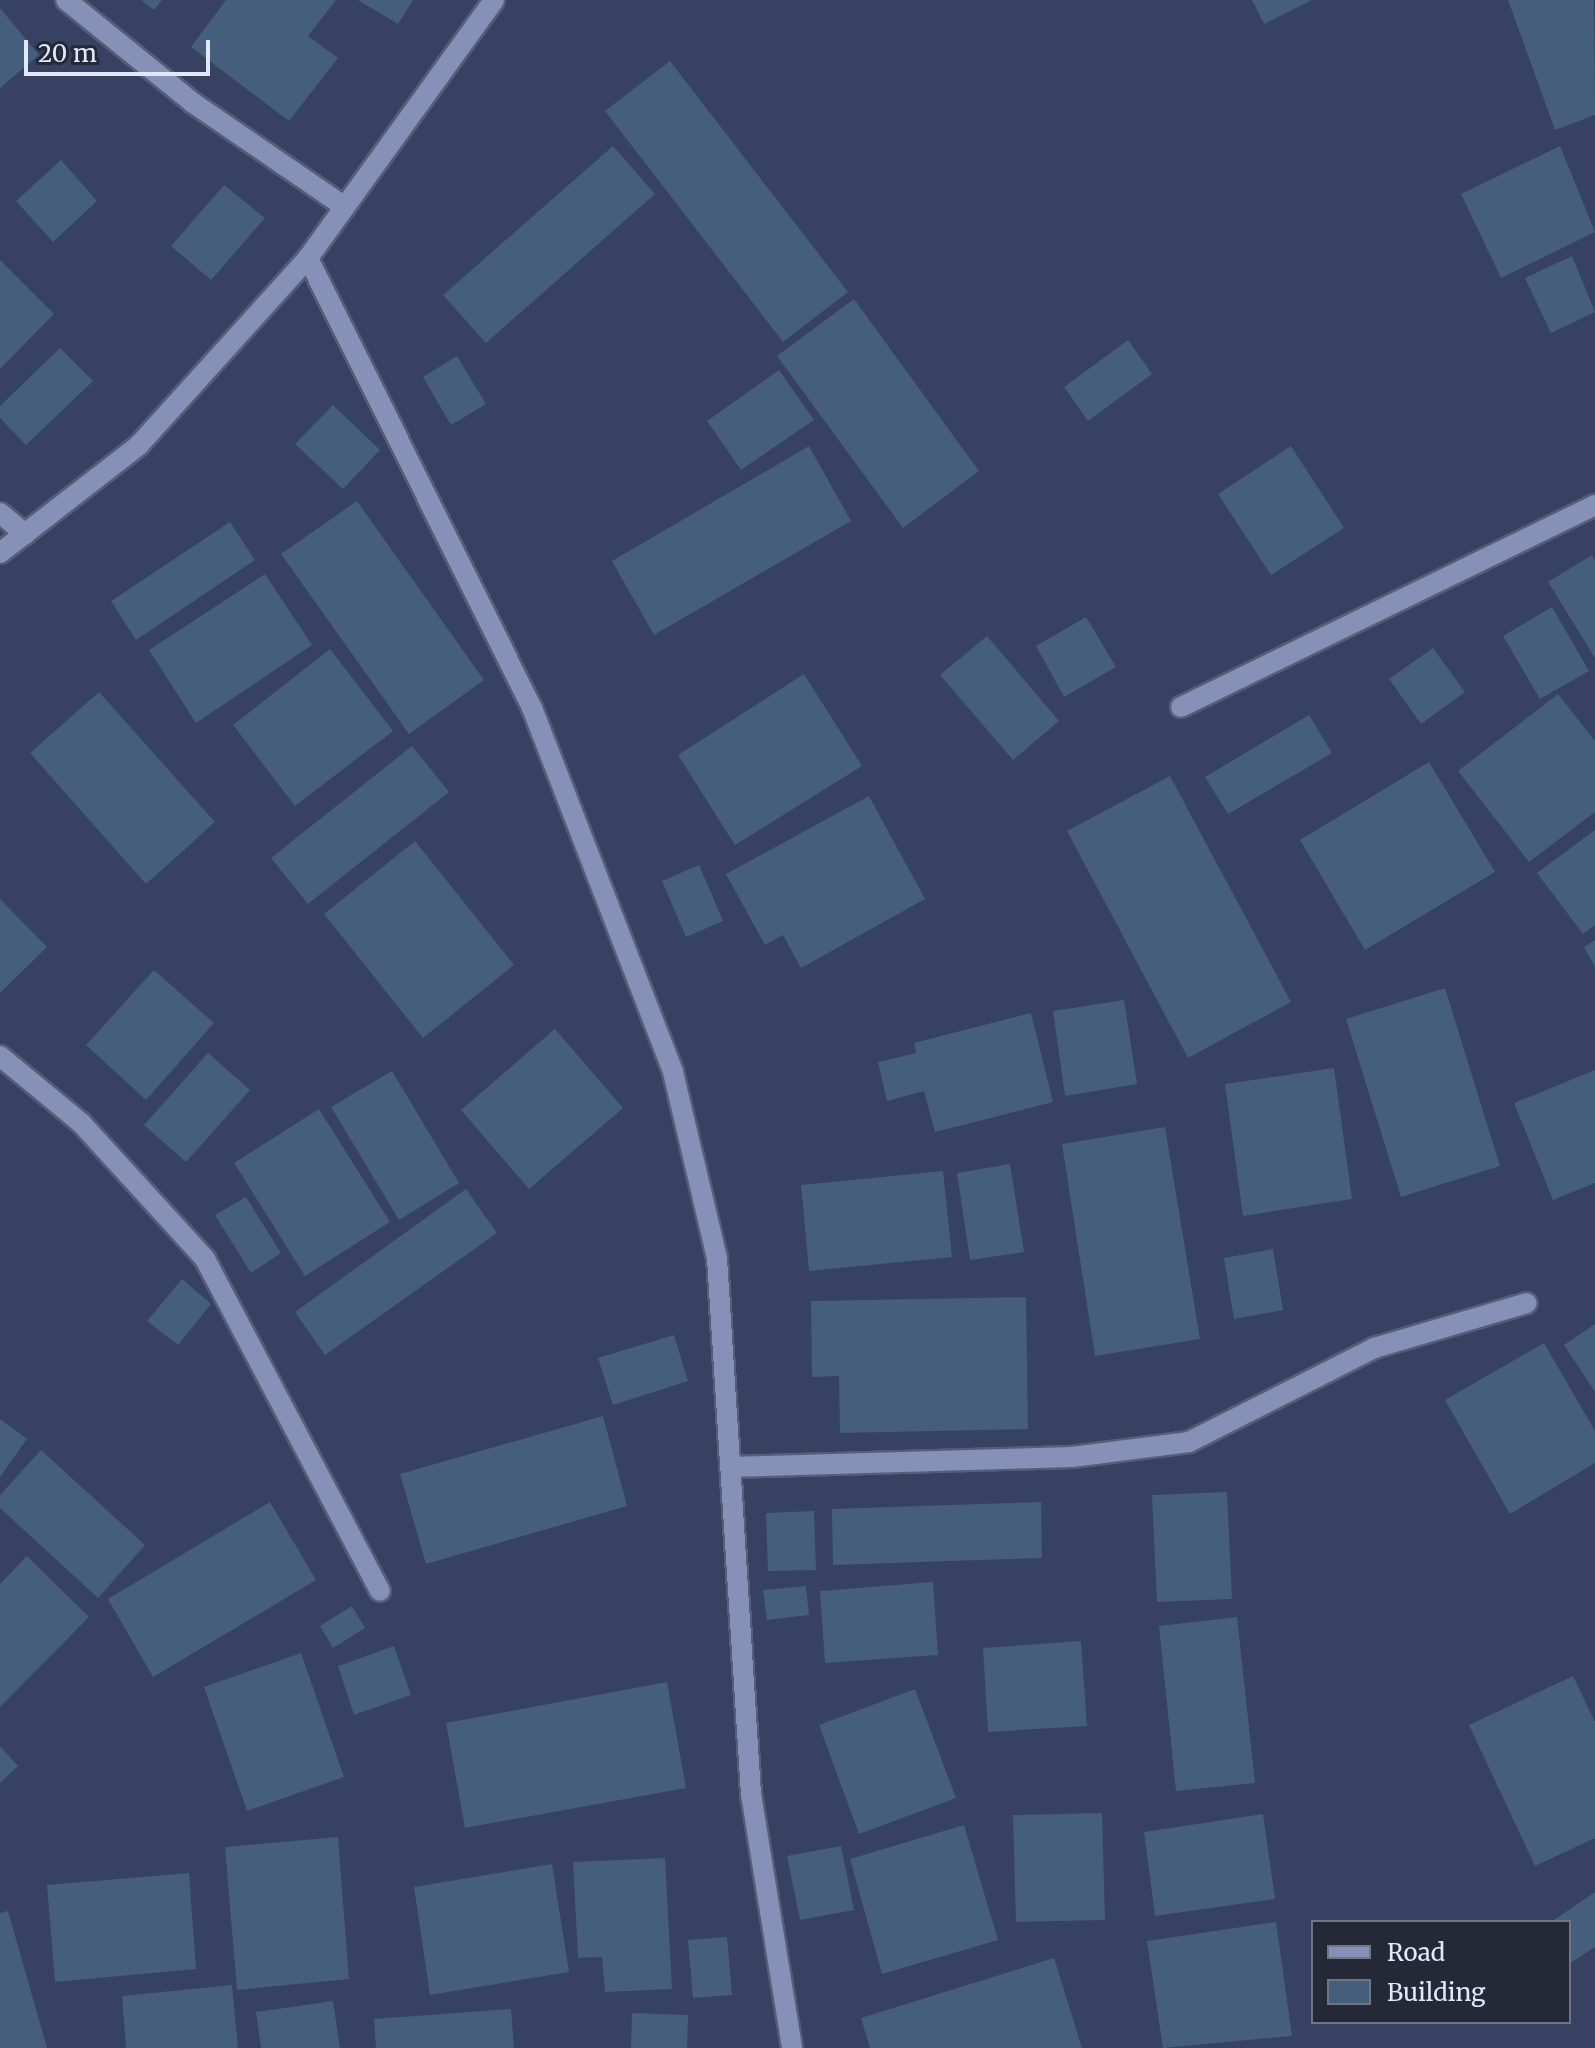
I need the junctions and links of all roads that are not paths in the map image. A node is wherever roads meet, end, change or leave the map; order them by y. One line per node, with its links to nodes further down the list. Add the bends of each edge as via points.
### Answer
1 (66, 0): 3 (street, via 193,103)
2 (494, 0): 3 (street)
3 (345, 207): 4 (street)
4 (308, 258): 7 (street, via 139,445); 12 (street, via 532,708 673,1072 717,1258)
5 (1595, 505): 9 (street)
6 (0, 513): 7 (street)
7 (25, 534): 8 (street)
8 (0, 553)
9 (1181, 707)
10 (0, 1056): 13 (street, via 81,1123 205,1259)
11 (1527, 1303): 12 (street, via 1374,1348 1189,1442 1072,1457)
12 (731, 1467): 14 (street, via 751,1794)
13 (380, 1591)
14 (792, 2048)

